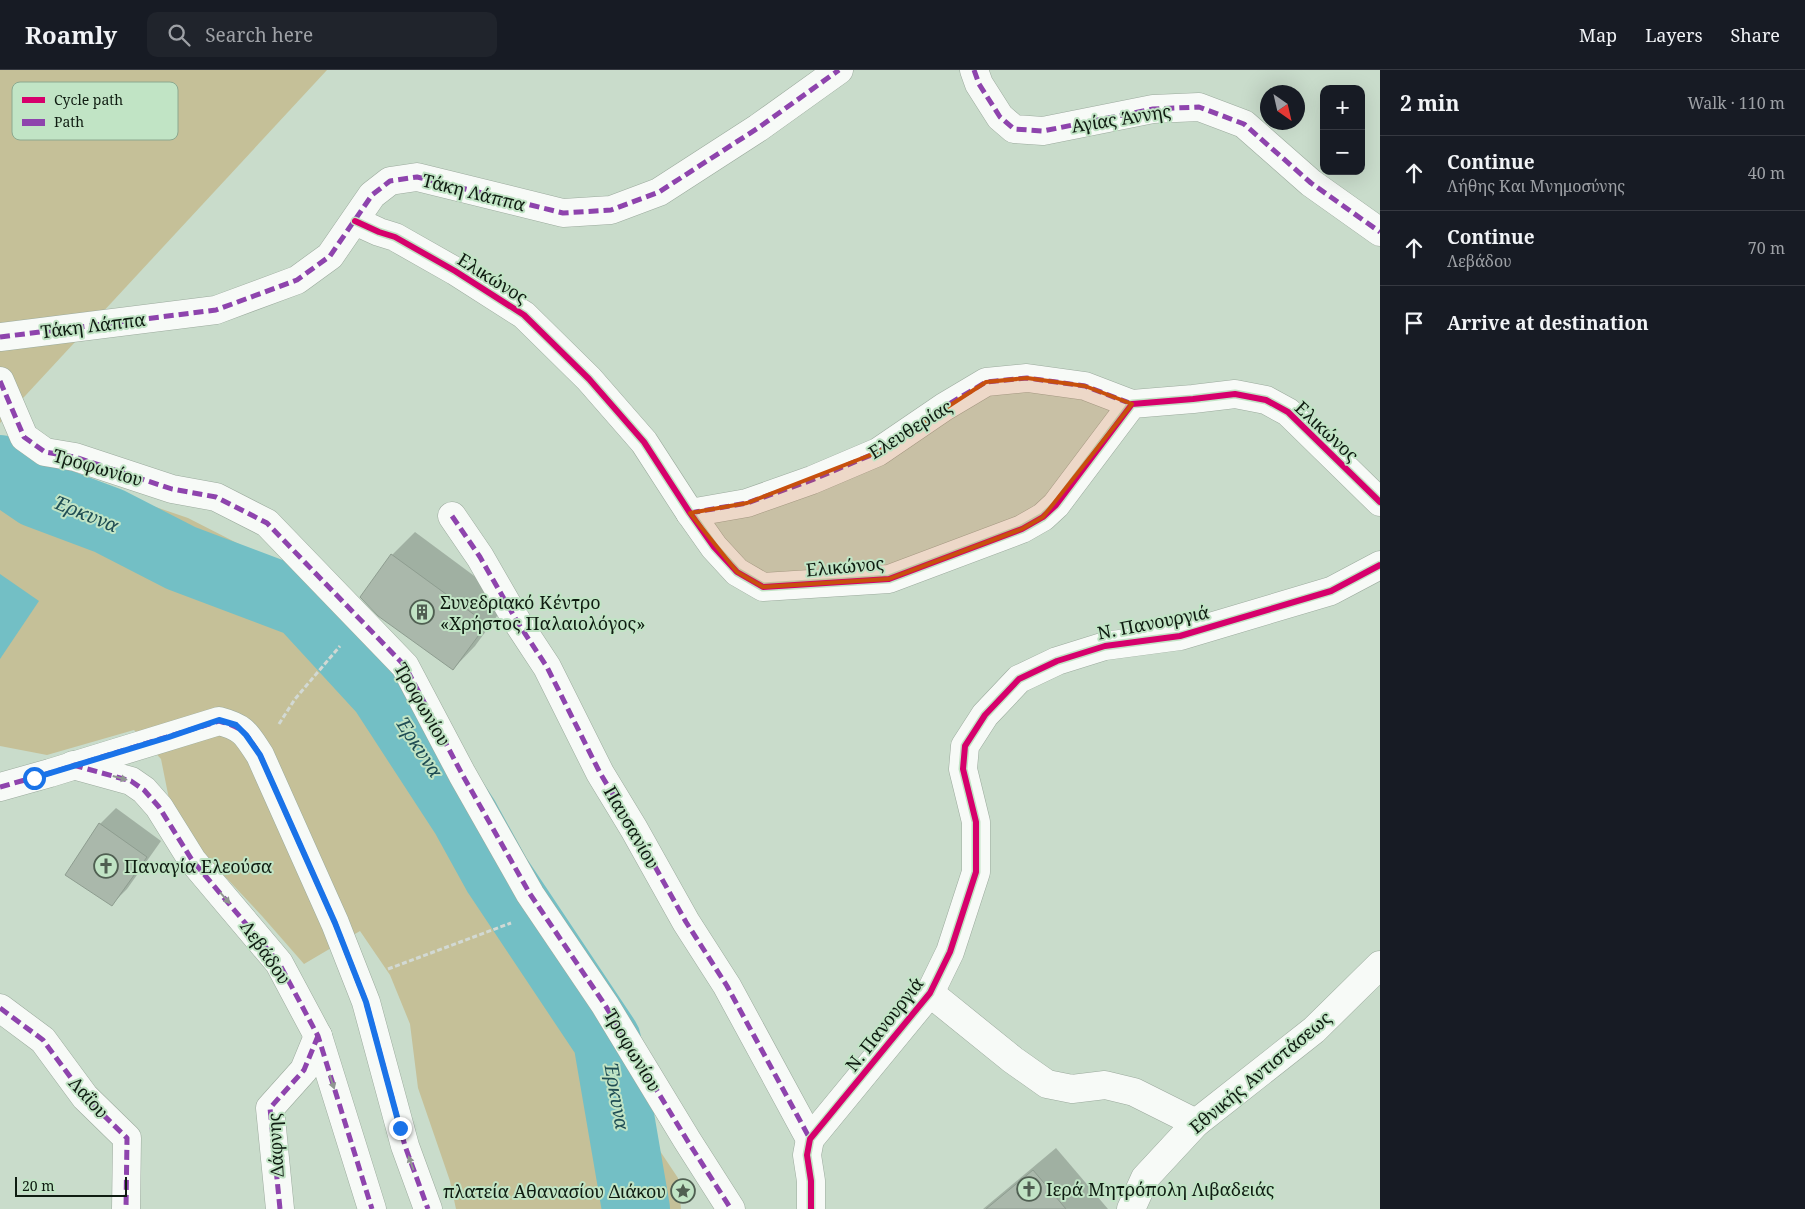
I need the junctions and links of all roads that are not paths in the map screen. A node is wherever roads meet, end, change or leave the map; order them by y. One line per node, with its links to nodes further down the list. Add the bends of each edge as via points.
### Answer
1 (839, 70): 3 (street, Τάκη Λάππα, via 758,128 659,192 611,210 562,213 417,176 390,181 372,195)
2 (974, 70): 4 (street, Αγίας Άννης, via 1000,117 1014,129 1042,131 1153,109 1199,108 1244,124 1311,183)
3 (355, 221): 5 (street, Τάκη Λάππα, via 330,256 297,280 216,310); 9 (street, Ελικώνος, via 395,237 524,315 589,379 644,442)
4 (1380, 232)
5 (0, 337)
6 (0, 381): 24 (street, Τροφωνίου, via 24,437 45,452 74,457 172,489 216,498 267,523 406,666 530,894 605,1005)
7 (1132, 404): 8 (street, Ελικώνος, via 1235,394 1266,400 1288,412); 9 (street, Ελευθερίας, via 1085,386 1027,378 986,382 878,452 748,503); 9 (street, Ελικώνος, via 1056,505 1043,517 1022,529 888,579 763,587 737,572)
8 (1380, 502)
9 (690, 514)
10 (452, 516): 19 (street, Παυσανίου, via 547,667 600,773 727,986)
11 (1380, 565): 15 (street, Ν. Πανουργιά, via 1331,591 1180,636 1105,646 1057,661 1019,679 985,715 965,746 963,769 976,822 976,872 950,952)
12 (73, 766): 13 (street); 17 (street, Λεβάδου, one-way to 17, via 132,781 144,790 192,860 279,963); 23 (street, one-way to 12, via 405,1146 366,1002 335,923 260,755 246,735 236,725 219,720)
13 (0, 787)
14 (1380, 965): 18 (street, Εθνικής Αντιστάσεως, via 1314,1030)
15 (930, 994): 18 (street, via 1047,1084 1072,1089 1105,1085 1134,1092); 19 (street, Ν. Πανουργιά)
16 (0, 1008): 20 (street, Λαΐου, via 43,1040 85,1097 127,1138)
17 (318, 1036): 21 (street, Δάφνης, via 304,1070 270,1108); 22 (street, Λεβάδου, one-way to 22)
18 (1196, 1123): 26 (street, Εθνικής Αντιστάσεως, via 1145,1178)
19 (810, 1140): 25 (street, via 807,1155)
20 (126, 1209)
21 (280, 1209)
22 (372, 1209)
23 (428, 1209)
24 (731, 1209)
25 (811, 1209)
26 (1131, 1209)

